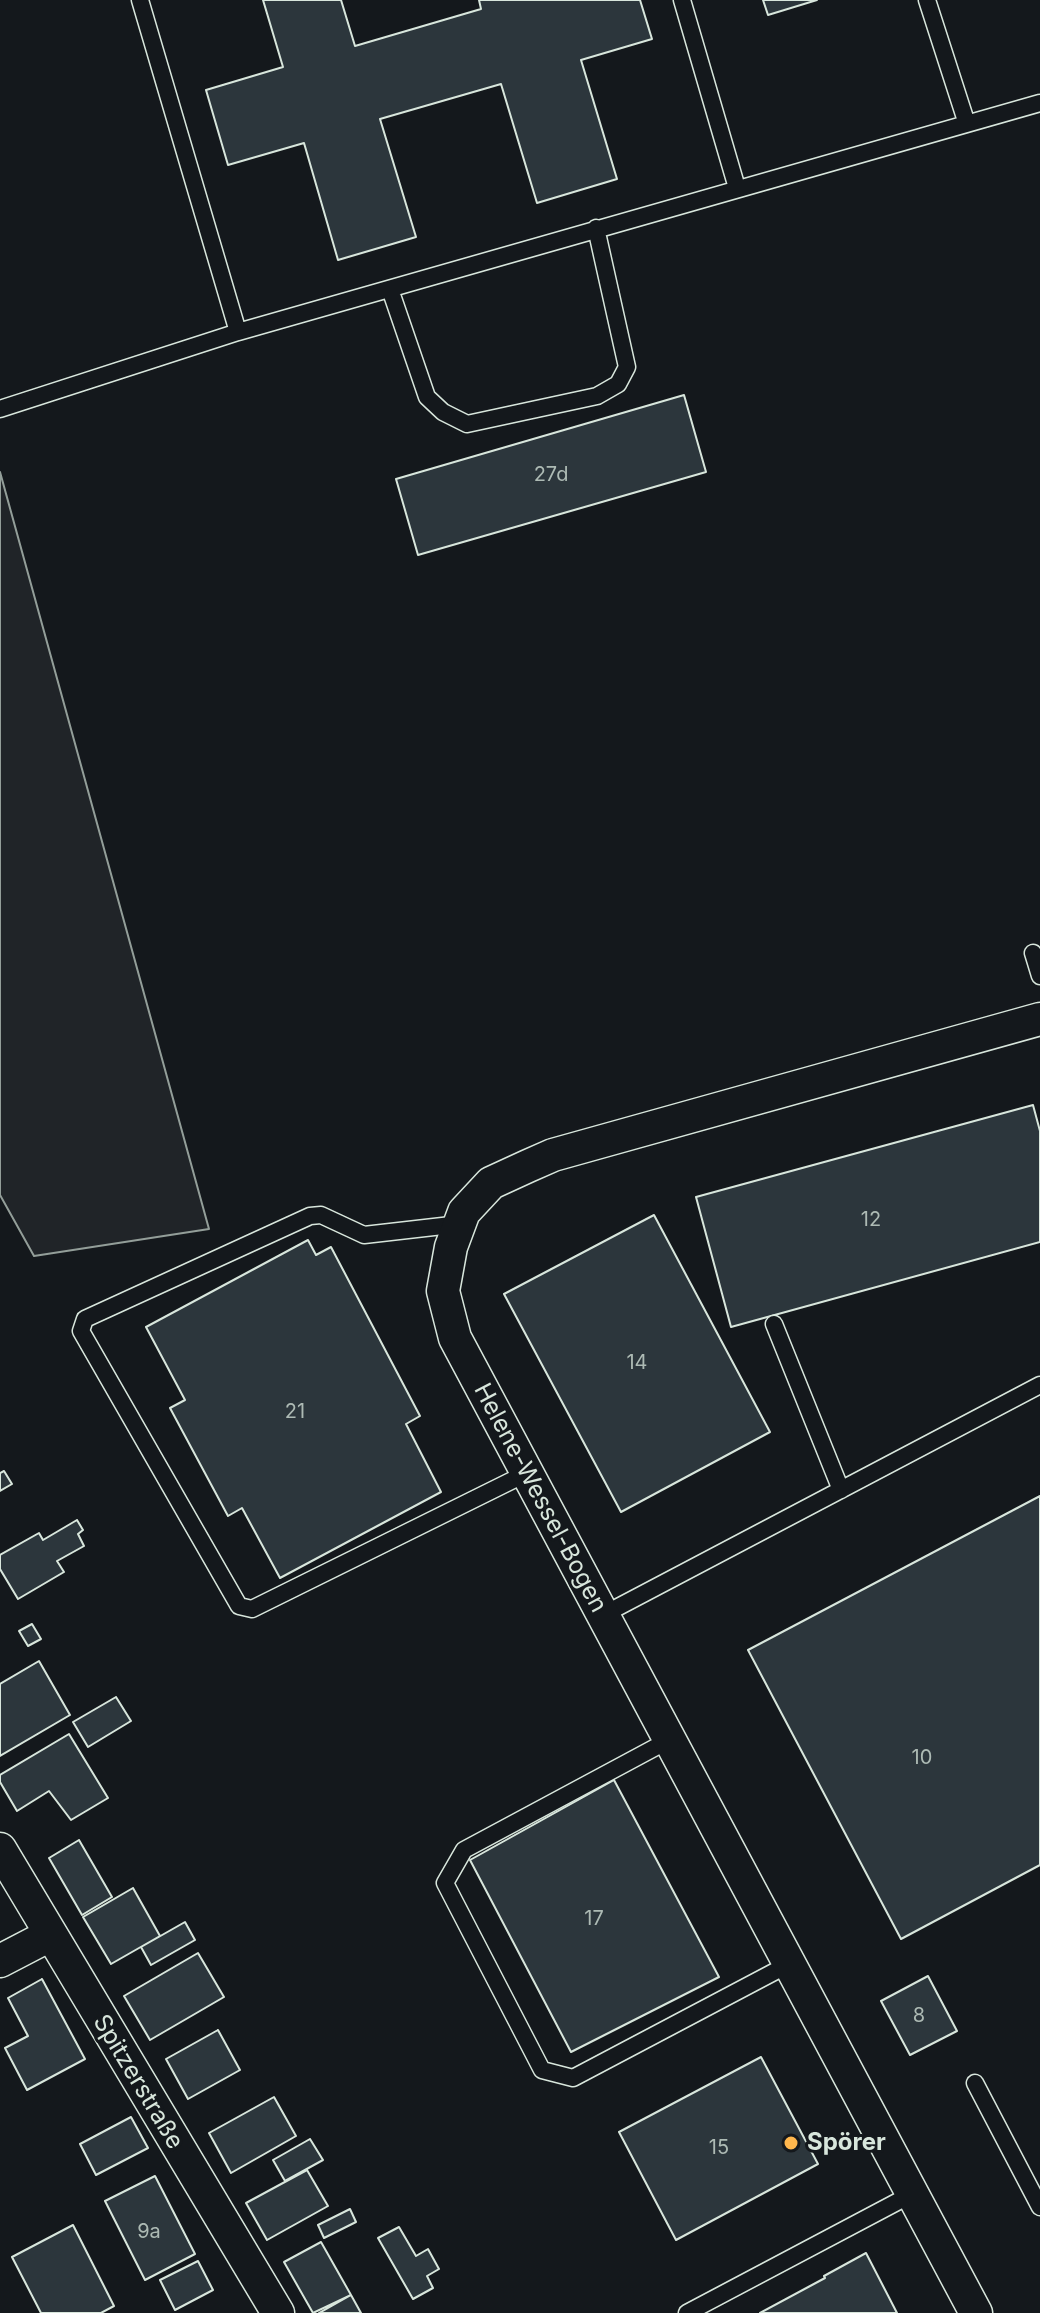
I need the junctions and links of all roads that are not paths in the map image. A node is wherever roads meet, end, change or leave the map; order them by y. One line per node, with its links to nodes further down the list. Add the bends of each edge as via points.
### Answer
1 (140, 0): 9 (lane)
2 (682, 0): 6 (lane)
3 (927, 0): 5 (lane)
4 (1040, 103): 5 (lane)
5 (967, 124): 6 (lane)
6 (737, 188): 7 (lane)
7 (596, 228): 8 (lane); 8 (lane, via 627,367 618,384 597,396 467,424 443,412 427,397)
8 (390, 289): 9 (lane)
9 (238, 332): 10 (lane)
10 (0, 409)
11 (1033, 953): 12 (lane)
12 (1040, 976)
13 (1040, 1019): 14 (street, Helene-Wessel-Bogen, via 553,1155 491,1183 464,1212)
14 (460, 1224): 17 (street, Helene-Wessel-Bogen, via 443,1291 455,1338); 17 (lane, via 364,1235 321,1215 310,1216 85,1319 81,1331 239,1606 252,1609)
15 (774, 1324): 18 (lane)
16 (1040, 1385): 18 (lane)
17 (527, 1473): 19 (street, Helene-Wessel-Bogen)
18 (841, 1490): 19 (lane)
19 (603, 1615): 20 (street, Helene-Wessel-Bogen)
20 (669, 1740): 24 (street, Helene-Wessel-Bogen); 24 (lane, via 464,1850 445,1883 542,2070 573,2078)
21 (0, 1849): 22 (street, Spitzerstraße)
22 (50, 1935): 23 (street); 28 (street, Spitzerstraße)
23 (0, 1961)
24 (789, 1964): 26 (street, Helene-Wessel-Bogen)
25 (975, 2083): 27 (lane)
26 (912, 2194): 29 (lane); 30 (street, Helene-Wessel-Bogen)
27 (1040, 2207)
28 (278, 2313)
29 (687, 2313)
30 (976, 2313)

